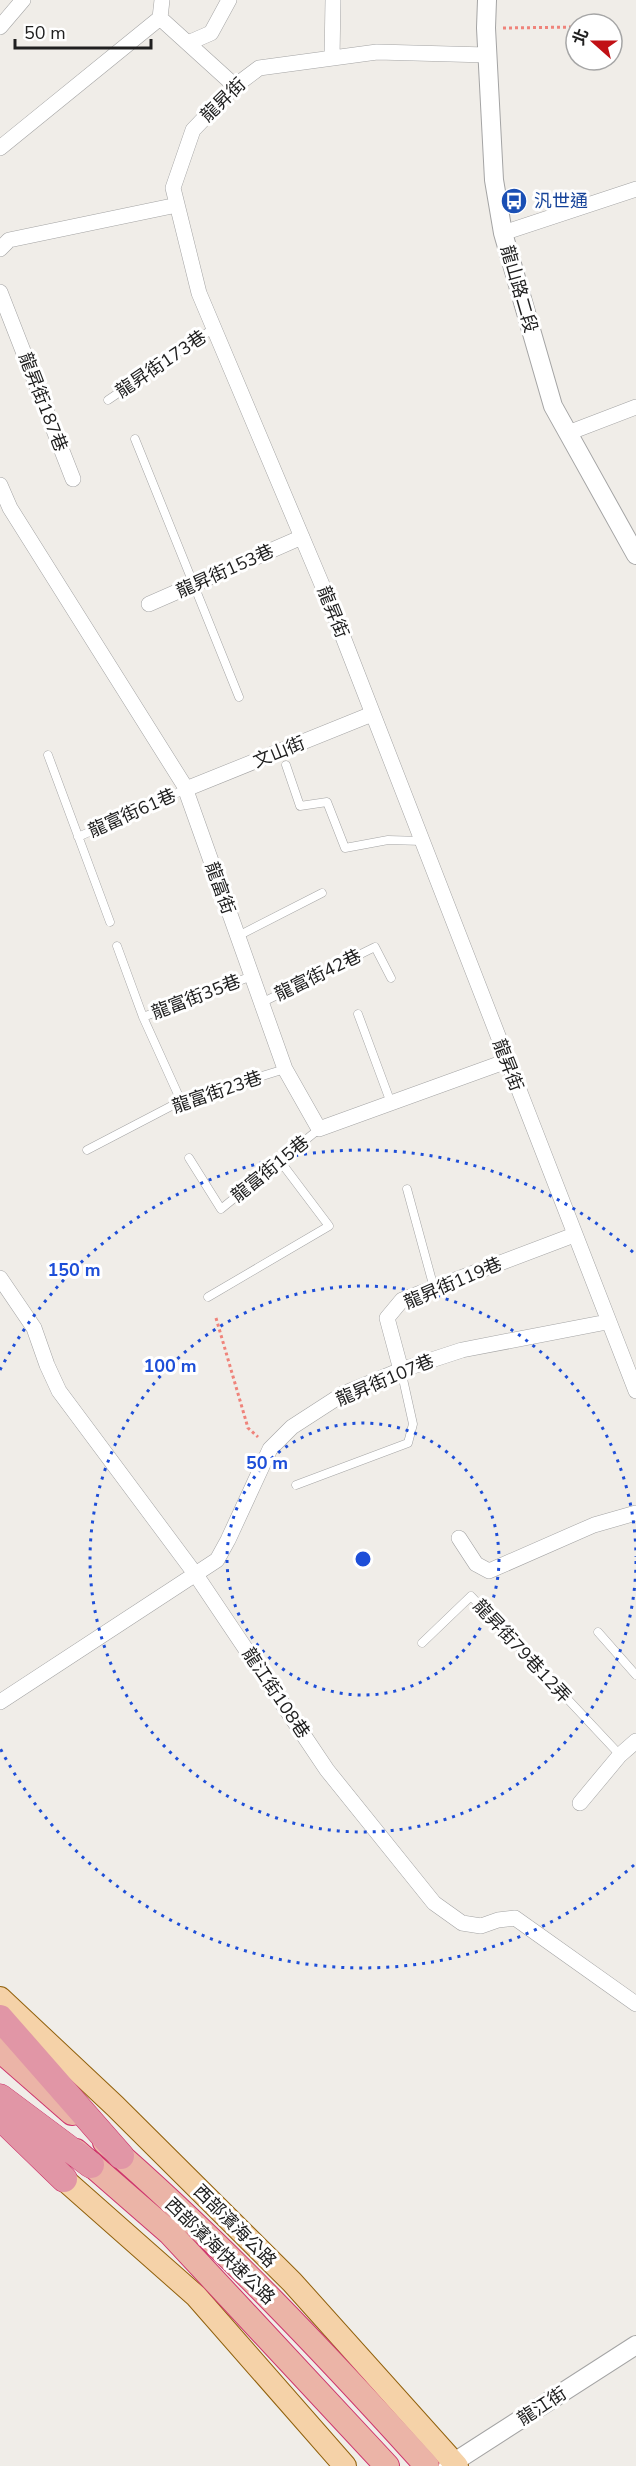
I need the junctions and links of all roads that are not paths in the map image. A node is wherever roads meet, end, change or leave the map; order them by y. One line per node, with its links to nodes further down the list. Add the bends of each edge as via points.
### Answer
1 (23, 0): 7 (street)
2 (162, 0): 6 (street)
3 (229, 0): 8 (street, via 210,33)
4 (333, 0): 10 (street)
5 (487, 0): 9 (street, 龍山路二段)
6 (160, 18): 8 (street); 12 (street)
7 (0, 27)
8 (188, 44): 11 (street)
9 (487, 55): 10 (street, 龍昇街, via 377,52); 15 (street, 龍山路二段, via 494,180)
10 (332, 58): 11 (street, 龍昇街, via 260,68)
11 (235, 86): 14 (street, 龍昇街, via 193,130 173,189)
12 (0, 148)
13 (634, 195): 15 (street)
14 (177, 205): 16 (street, via 9,240); 18 (street, 龍昇街, via 199,293)
15 (503, 233): 21 (street, 龍山路二段, via 553,406)
16 (0, 249)
17 (0, 292): 23 (street, 龍昇街187巷)
18 (214, 328): 19 (lane, 龍昇街173巷); 25 (street, 龍昇街)
19 (108, 400)
20 (636, 407): 21 (street)
21 (568, 433): 26 (street, 龍山路二段)
22 (135, 439): 27 (lane)
23 (73, 479)
24 (0, 485): 33 (street, 龍富街, via 10,508)
25 (302, 537): 27 (street, 龍昇街153巷); 30 (street, 龍昇街)
26 (636, 555)
27 (192, 585): 28 (street, 龍昇街153巷); 29 (lane)
28 (149, 604)
29 (239, 697)
30 (372, 714): 33 (street, 文山街); 35 (street, 龍昇街)
31 (48, 755): 34 (lane)
32 (286, 765): 35 (lane, via 300,806 327,802 345,848 388,840)
33 (186, 789): 34 (lane, 龍富街61巷); 38 (street, 龍富街)
34 (78, 837): 37 (lane)
35 (422, 841): 45 (street, 龍昇街)
36 (322, 893): 38 (lane)
37 (110, 922)
38 (238, 936): 40 (street, 龍富街)
39 (117, 946): 44 (lane, 龍富街35巷)
40 (252, 976): 42 (street, 龍富街); 44 (lane, 龍富街35巷)
41 (391, 978): 42 (lane, 龍富街42巷, via 375,947)
42 (261, 1003): 46 (street, 龍富街)
43 (358, 1014): 48 (lane)
44 (143, 1017): 47 (lane)
45 (507, 1061): 48 (street); 54 (street, 龍昇街)
46 (285, 1069): 47 (lane, 龍富街23巷); 49 (street, 龍富街)
47 (181, 1101): 50 (lane, 龍富街23巷)
48 (391, 1103): 49 (street)
49 (319, 1129): 52 (lane, 龍富街15巷)
50 (87, 1150)
51 (189, 1158): 52 (lane, 龍富街15巷, via 221,1209)
52 (280, 1161): 57 (lane, via 329,1226)
53 (407, 1189): 56 (lane)
54 (574, 1235): 56 (street, 龍昇街119巷); 58 (street, 龍昇街)
55 (0, 1278): 66 (street, 龍江街108巷, via 34,1328 59,1391)
56 (434, 1288): 61 (street, 龍昇街119巷, via 402,1300 387,1318)
57 (208, 1297)
58 (607, 1322): 59 (street, 龍昇街); 61 (street, 龍昇街107巷, via 462,1350)
59 (624, 1359): 60 (lane); 62 (street, 龍昇街)
60 (636, 1369)
61 (400, 1370): 63 (lane, via 413,1424 408,1443); 66 (street, 龍昇街107巷, via 343,1394 292,1427 270,1449 228,1540 216,1560)
62 (636, 1391)
63 (296, 1485)
64 (636, 1513): 65 (street, via 594,1525 489,1571 476,1564)
65 (459, 1538)
66 (196, 1575): 70 (street, 龍昇街107巷); 75 (street, 龍江街108巷, via 327,1770 434,1903 462,1923 482,1926 515,1918)
67 (598, 1632): 69 (lane)
68 (422, 1643): 72 (lane, 龍昇街79巷12弄, via 471,1596)
69 (636, 1676)
70 (0, 1702)
71 (636, 1741): 72 (street)
72 (620, 1755): 73 (street)
73 (580, 1803)
74 (0, 1998): 86 (main road, 西部濱海公路, via 292,2282)
75 (636, 2004)
76 (0, 2018): 82 (highway)
77 (0, 2050): 82 (highway, 西部濱海快速公路)
78 (0, 2084): 83 (highway, 西部濱海快速公路)
79 (0, 2097): 83 (highway)
80 (0, 2117): 84 (highway)
81 (0, 2126): 84 (main road)
82 (122, 2156): 89 (highway, 西部濱海快速公路, via 323,2351)
83 (91, 2165): 88 (highway, 西部濱海快速公路, via 170,2233)
84 (64, 2179): 87 (main road, via 196,2296)
85 (636, 2345): 86 (street, 龍江街)
86 (453, 2465)
87 (345, 2466)
88 (387, 2466)
89 (427, 2466)

